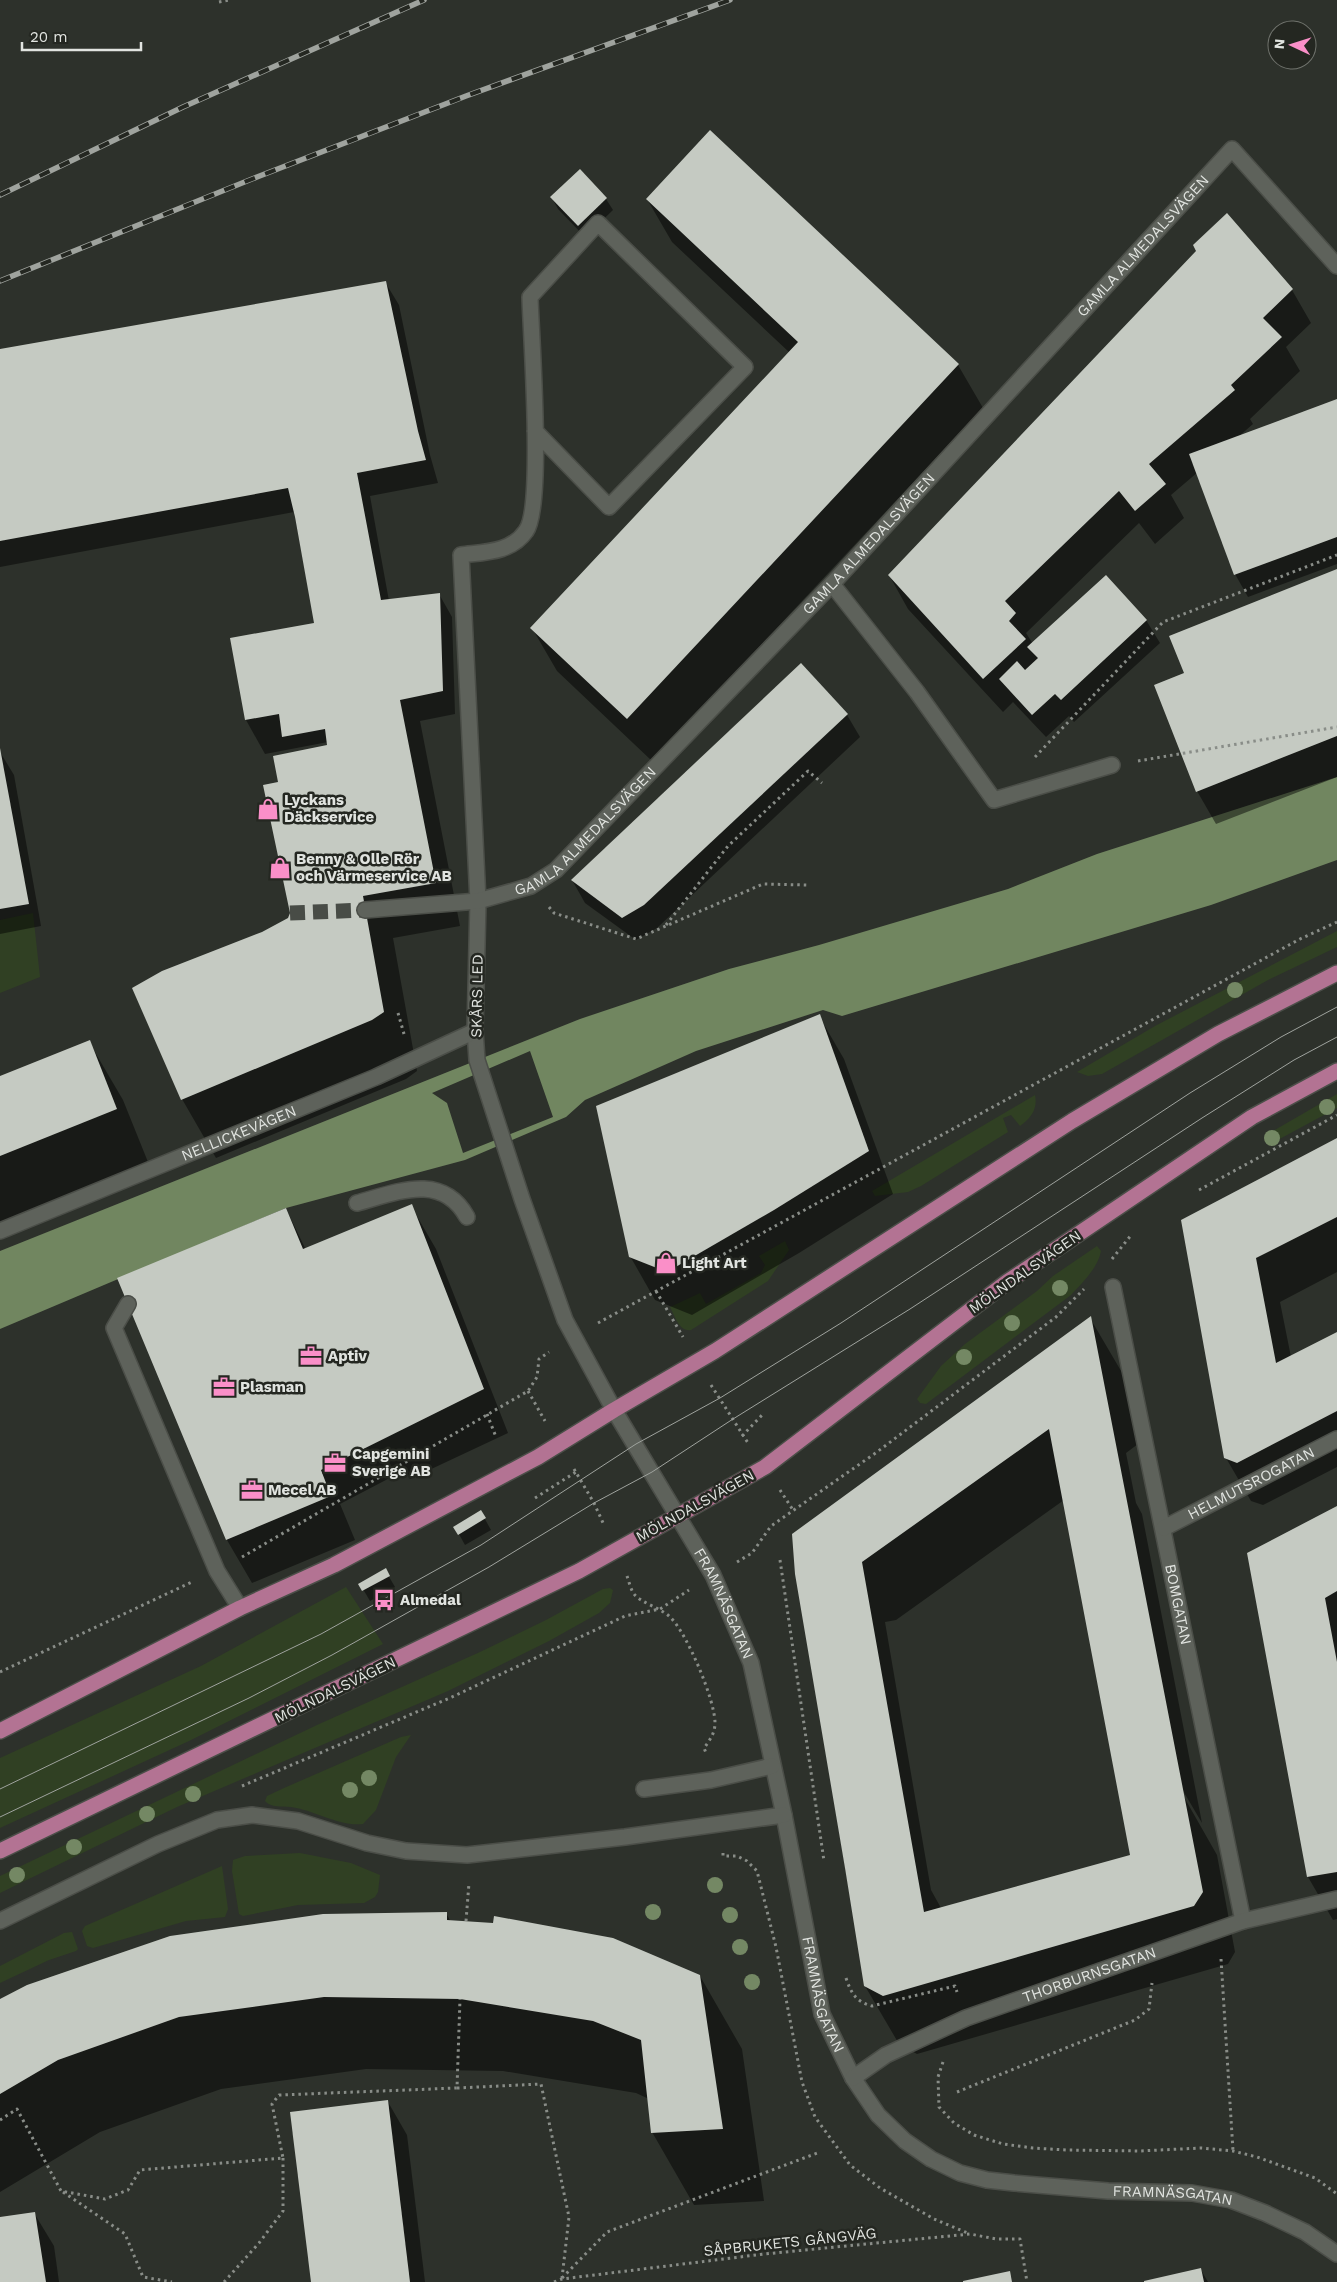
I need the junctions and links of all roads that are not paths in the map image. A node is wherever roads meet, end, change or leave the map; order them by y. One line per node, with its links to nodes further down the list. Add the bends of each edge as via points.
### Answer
1 (1337, 266): 3 (street, GAMLA ALMEDALSVÄGEN, via 1232,149)
2 (535, 431): 2 (street, via 530,297 598,223 745,368 609,507); 5 (street, SKÅRS LED, via 534,505 526,531 505,549 461,555)
3 (832, 584): 4 (street, via 917,692 994,800); 5 (street, GAMLA ALMEDALSVÄGEN, via 556,870 531,886)
4 (1112, 765)
5 (478, 901): 6 (street, GAMLA ALMEDALSVÄGEN); 8 (street, SKÅRS LED)
6 (365, 910)
7 (1337, 974): 15 (main road, via 1218,1034 1072,1121 697,1362)
8 (475, 1031): 12 (street, NELLICKEVÄGEN, via 376,1077); 15 (street, SKÅRS LED, via 477,1060 565,1320)
9 (1337, 1071): 17 (main road, MÖLNDALSVÄGEN, via 1252,1117 1007,1282 765,1467)
10 (357, 1203): 11 (street, via 406,1189 426,1189 443,1192 460,1204)
11 (467, 1217)
12 (0, 1231)
13 (1113, 1287): 18 (street, BOMGATAN)
14 (128, 1304): 19 (street, via 114,1328 217,1571)
15 (614, 1410): 17 (street, FRAMNÄSGATAN); 19 (main road, via 559,1445 334,1565)
16 (1337, 1440): 18 (street, HELMUTSROGATAN)
17 (678, 1516): 21 (street, FRAMNÄSGATAN, via 713,1575 751,1663); 24 (main road, MÖLNDALSVÄGEN, via 544,1588)
18 (1164, 1528): 27 (street, BOMGATAN)
19 (240, 1608): 20 (main road)
20 (0, 1731)
21 (772, 1766): 22 (street, via 712,1780); 23 (street, FRAMNÄSGATAN)
22 (644, 1789)
23 (784, 1815): 26 (street, via 467,1855 406,1851 367,1843 298,1821 252,1815 217,1820 158,1844); 28 (street, FRAMNÄSGATAN, via 822,2014)
24 (0, 1850)
25 (1337, 1899): 27 (street, THORBURNSGATAN)
26 (0, 1921)
27 (1243, 1921): 28 (street, THORBURNSGATAN, via 966,2018 886,2055)
28 (852, 2078): 29 (street, FRAMNÄSGATAN, via 878,2116 905,2141 960,2173 1014,2183 1108,2191 1192,2193 1231,2200 1305,2232)
29 (1337, 2254)

